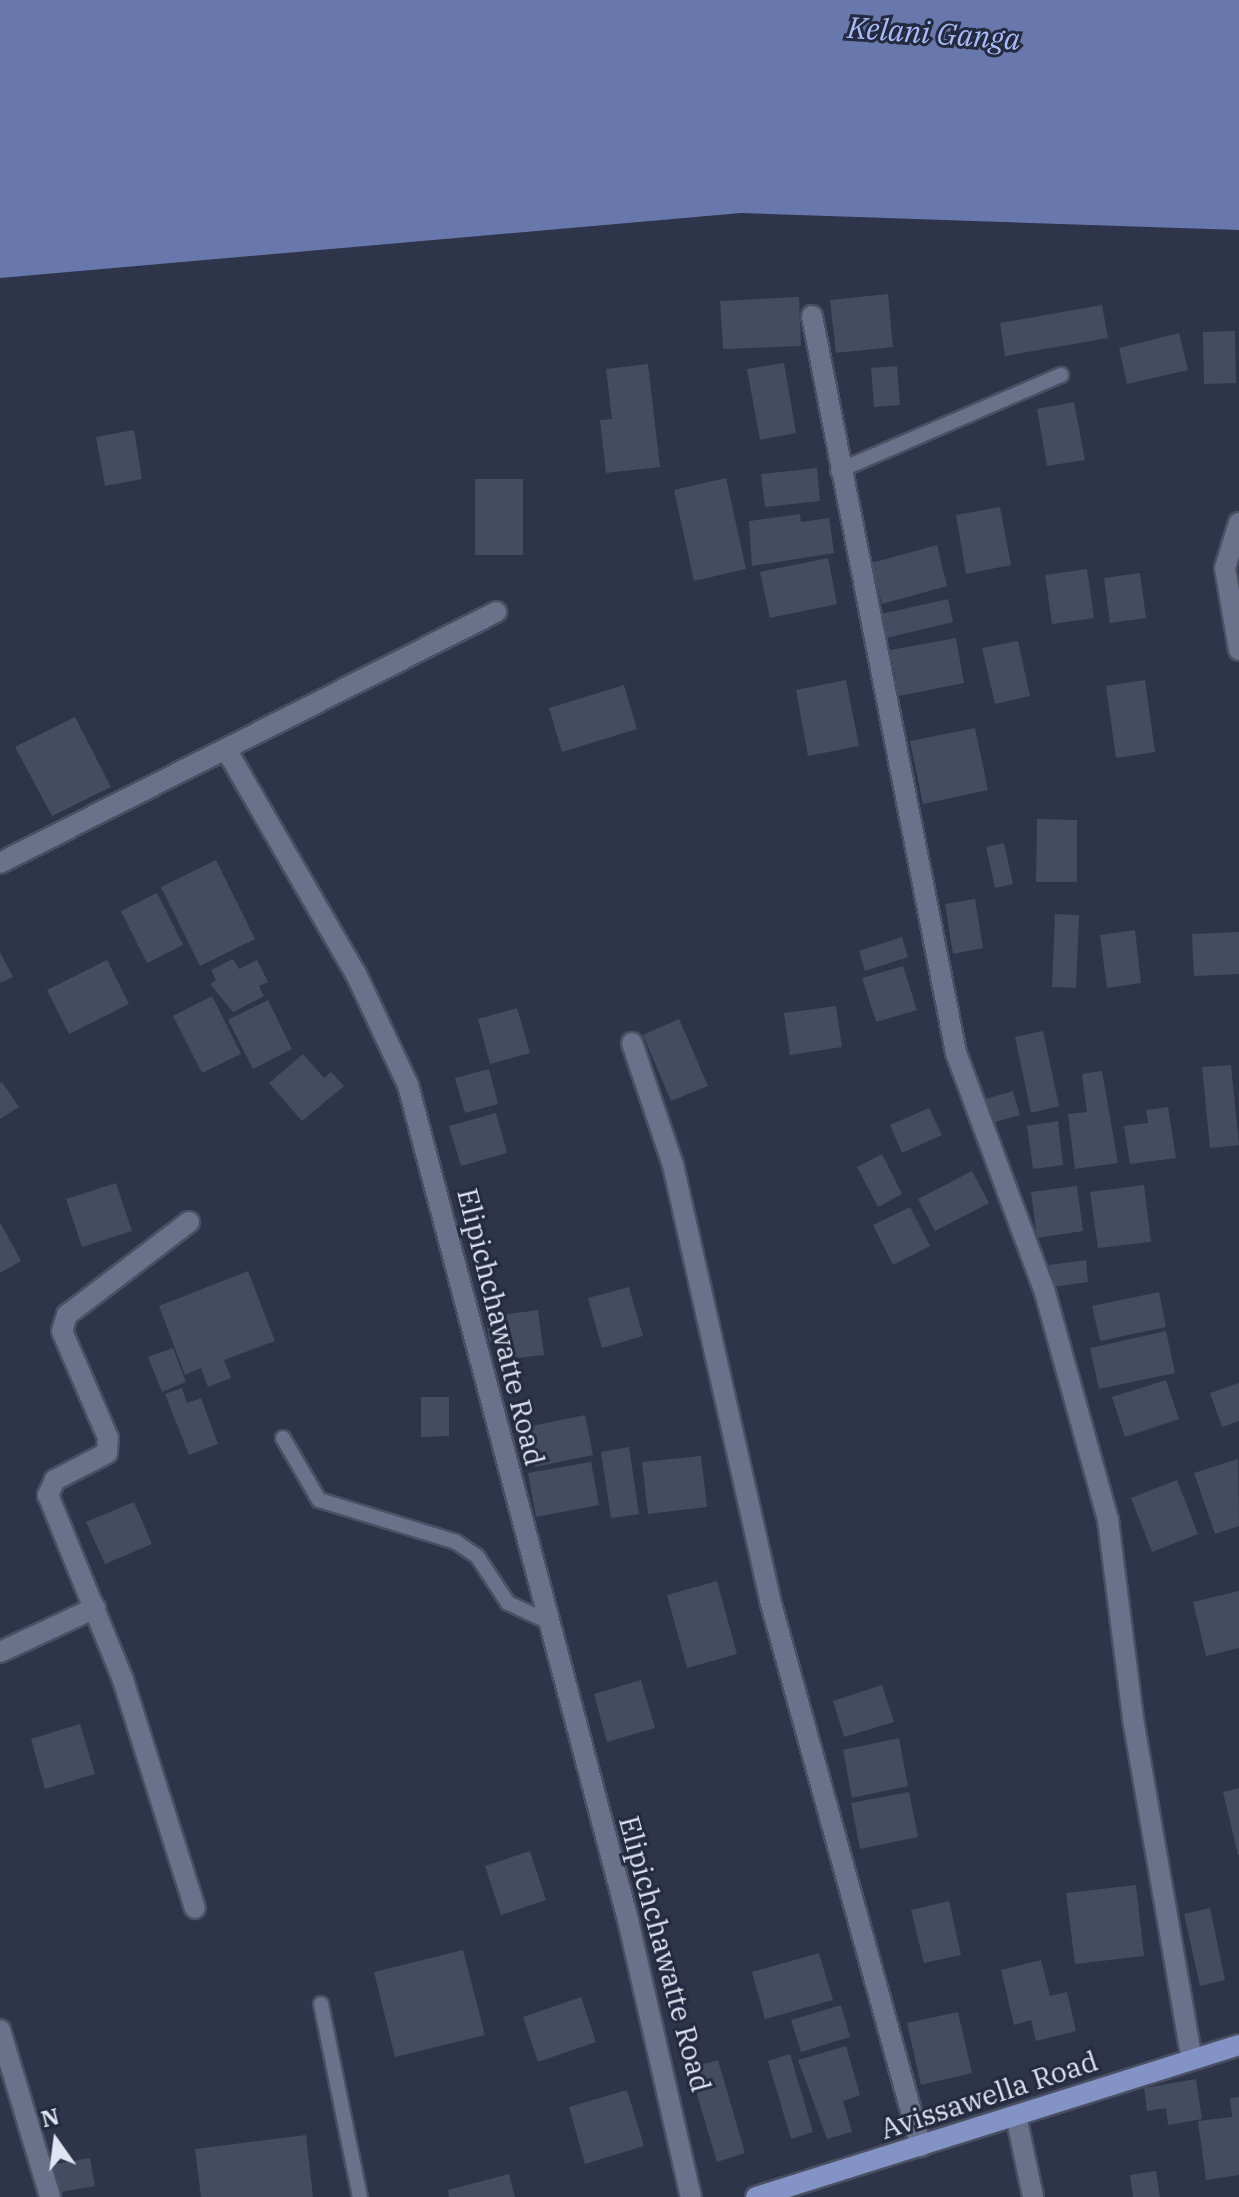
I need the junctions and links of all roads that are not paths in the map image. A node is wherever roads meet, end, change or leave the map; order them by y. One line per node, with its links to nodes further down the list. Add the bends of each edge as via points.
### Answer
1 (812, 316): 3 (street)
2 (1061, 375): 3 (lane)
3 (838, 471): 19 (street, via 956,1053 1087,1422)
4 (1239, 523): 6 (street, via 1225,568)
5 (496, 612): 7 (street)
6 (1239, 650)
7 (227, 751): 8 (street); 13 (street, Elipichchawatte Road, via 356,974 408,1085)
8 (0, 863)
9 (632, 1043): 21 (street, via 673,1165 770,1600)
10 (189, 1222): 12 (street, via 67,1315 62,1331 108,1438 107,1453 55,1480 48,1495)
11 (283, 1438): 13 (lane, via 319,1500 456,1542 477,1556 508,1603)
12 (95, 1608): 14 (street); 15 (street)
13 (547, 1621): 24 (street, Elipichchawatte Road, via 671,2089)
14 (0, 1652)
15 (195, 1908)
16 (321, 2004): 23 (lane)
17 (0, 2030): 22 (street)
18 (1239, 2045): 19 (main road, Avissawella Road)
19 (1192, 2059): 20 (main road, Avissawella Road)
20 (1016, 2116): 21 (main road, Avissawella Road); 26 (street)
21 (921, 2147): 25 (main road, Avissawella Road)
22 (50, 2197)
23 (360, 2197)
24 (691, 2197)
25 (756, 2197)
26 (1033, 2197)

